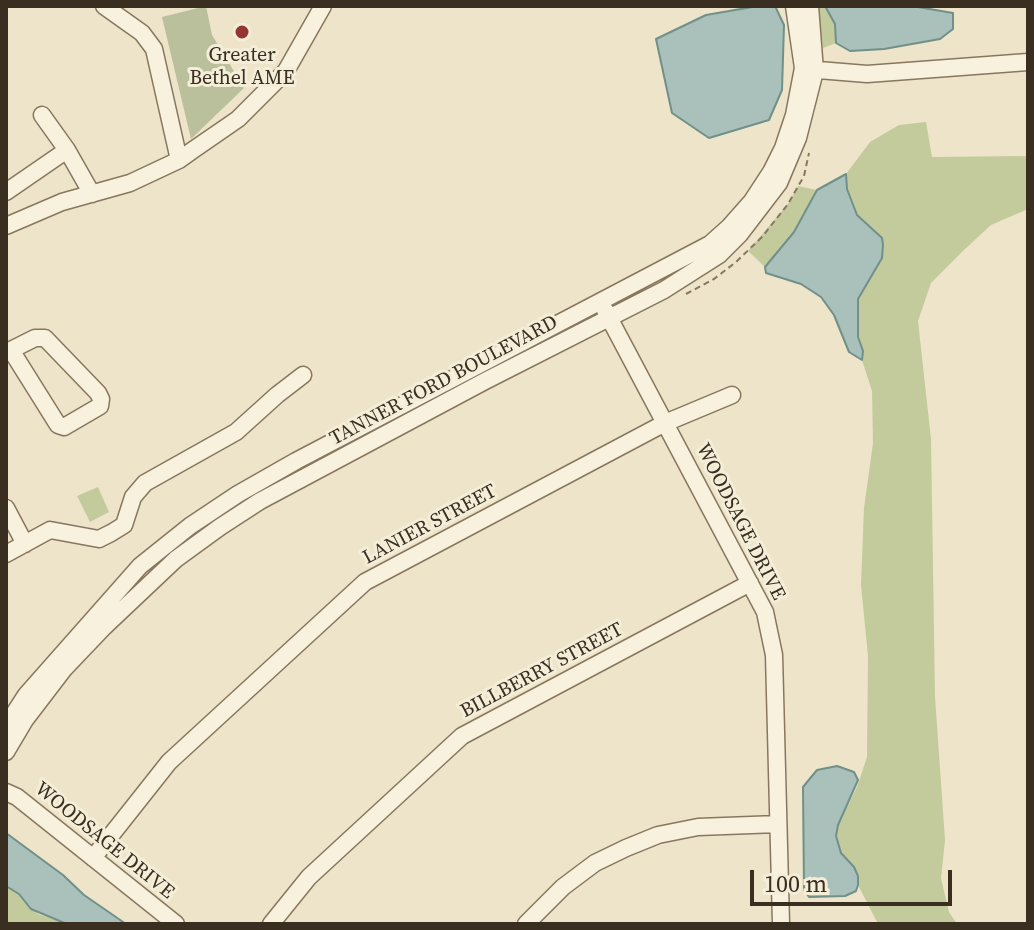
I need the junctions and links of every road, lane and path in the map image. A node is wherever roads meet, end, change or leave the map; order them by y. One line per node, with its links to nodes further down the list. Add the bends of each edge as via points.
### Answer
1 (104, 6): 9 (street, via 142,33 154,49)
2 (323, 6): 9 (street, via 286,71 238,119)
3 (794, 6): 6 (street, TANNER FORD BOULEVARD)
4 (810, 6): 6 (street, TANNER FORD BOULEVARD)
5 (1028, 62): 6 (street, via 867,74)
6 (809, 69): 13 (street, TANNER FORD BOULEVARD, via 783,148 752,201 710,244); 14 (street, TANNER FORD BOULEVARD, via 798,138 779,183 740,234 719,255)
7 (42, 115): 8 (street)
8 (67, 150): 10 (street); 11 (street)
9 (179, 160): 11 (street)
10 (6, 192)
11 (92, 194): 12 (street)
12 (6, 226)
13 (601, 301): 14 (street, WOODSAGE DRIVE); 23 (street, TANNER FORD BOULEVARD, via 296,461 190,526 140,566 26,695)
14 (609, 318): 18 (street, WOODSAGE DRIVE); 24 (street, TANNER FORD BOULEVARD, via 220,527 164,569 94,637 64,669)
15 (9, 352): 15 (street, via 45,338 98,393 100,406 64,427 58,425)
16 (303, 375): 20 (street, via 236,432 145,483 133,497 124,525 111,533 99,539 50,530)
17 (732, 395): 18 (street, LANIER STREET)
18 (665, 423): 22 (street, WOODSAGE DRIVE); 27 (street, LANIER STREET, via 365,582 169,762)
19 (6, 508): 20 (street)
20 (25, 544): 21 (street)
21 (6, 554)
22 (750, 583): 26 (street, WOODSAGE DRIVE, via 765,612 774,655); 29 (street, BILLBERRY STREET, via 462,736 309,877)
23 (6, 726)
24 (6, 752)
25 (6, 792): 27 (street, WOODSAGE DRIVE)
26 (778, 824): 30 (street, via 698,827 658,835 595,863); 31 (street, WOODSAGE DRIVE)
27 (93, 858): 28 (street, WOODSAGE DRIVE)
28 (176, 924)
29 (271, 924)
30 (526, 924)
31 (781, 924)

